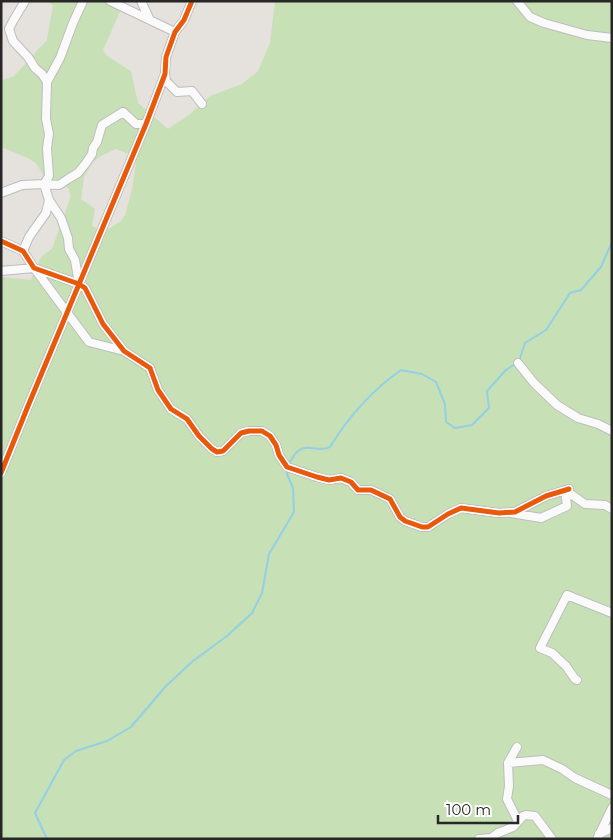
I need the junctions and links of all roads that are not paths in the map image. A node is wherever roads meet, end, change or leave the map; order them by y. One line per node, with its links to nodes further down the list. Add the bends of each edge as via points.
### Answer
1 (25, 1): 11 (street, via 9,29 13,41)
2 (84, 1): 11 (street)
3 (110, 1): 7 (street)
4 (141, 1): 7 (street)
5 (192, 1): 8 (street)
6 (517, 1): 9 (street, via 530,17 544,23)
7 (150, 20): 8 (street)
8 (175, 32): 10 (street, via 166,56)
9 (612, 38)
10 (166, 74): 12 (street, via 166,81 177,92 192,91); 13 (street)
11 (47, 82): 14 (street, via 49,176)
12 (202, 104)
13 (146, 124): 14 (street, via 136,124 123,112 102,125 92,154 78,174 59,185); 21 (street)
14 (44, 184): 15 (street, via 22,185); 16 (street)
15 (1, 193)
16 (50, 200): 18 (street, via 46,213); 21 (street, via 68,238)
17 (1, 242): 18 (street)
18 (23, 250): 19 (street)
19 (34, 268): 20 (street); 21 (street); 22 (street)
20 (1, 271)
21 (79, 284): 22 (street); 23 (street, via 85,288 103,324)
22 (67, 314): 23 (street, via 89,342); 26 (street)
23 (124, 351): 28 (street, via 150,368 158,390 171,409 187,419 199,436 217,452 223,451 241,433 262,431 270,436 288,467 329,480 341,478 358,490 381,494 390,499 400,517 413,524 428,526 461,508)
24 (518, 363): 25 (street, via 557,405 578,418)
25 (612, 431)
26 (1, 473)
27 (567, 490): 28 (street, via 546,496 515,512); 28 (street, via 567,506 541,518); 29 (street, via 585,504 605,505)
28 (474, 509)
29 (612, 509)
30 (612, 613): 31 (street, via 567,595 540,648 552,653)
31 (577, 680)
32 (517, 747): 33 (street)
33 (508, 763): 34 (street, via 543,760); 36 (street, via 510,786 507,799)
34 (612, 795)
35 (612, 808): 38 (street)
36 (518, 821): 39 (street, via 526,815 535,816); 40 (street, via 494,837)
37 (612, 828): 38 (street)
38 (598, 836)
39 (550, 838)
40 (479, 839)

